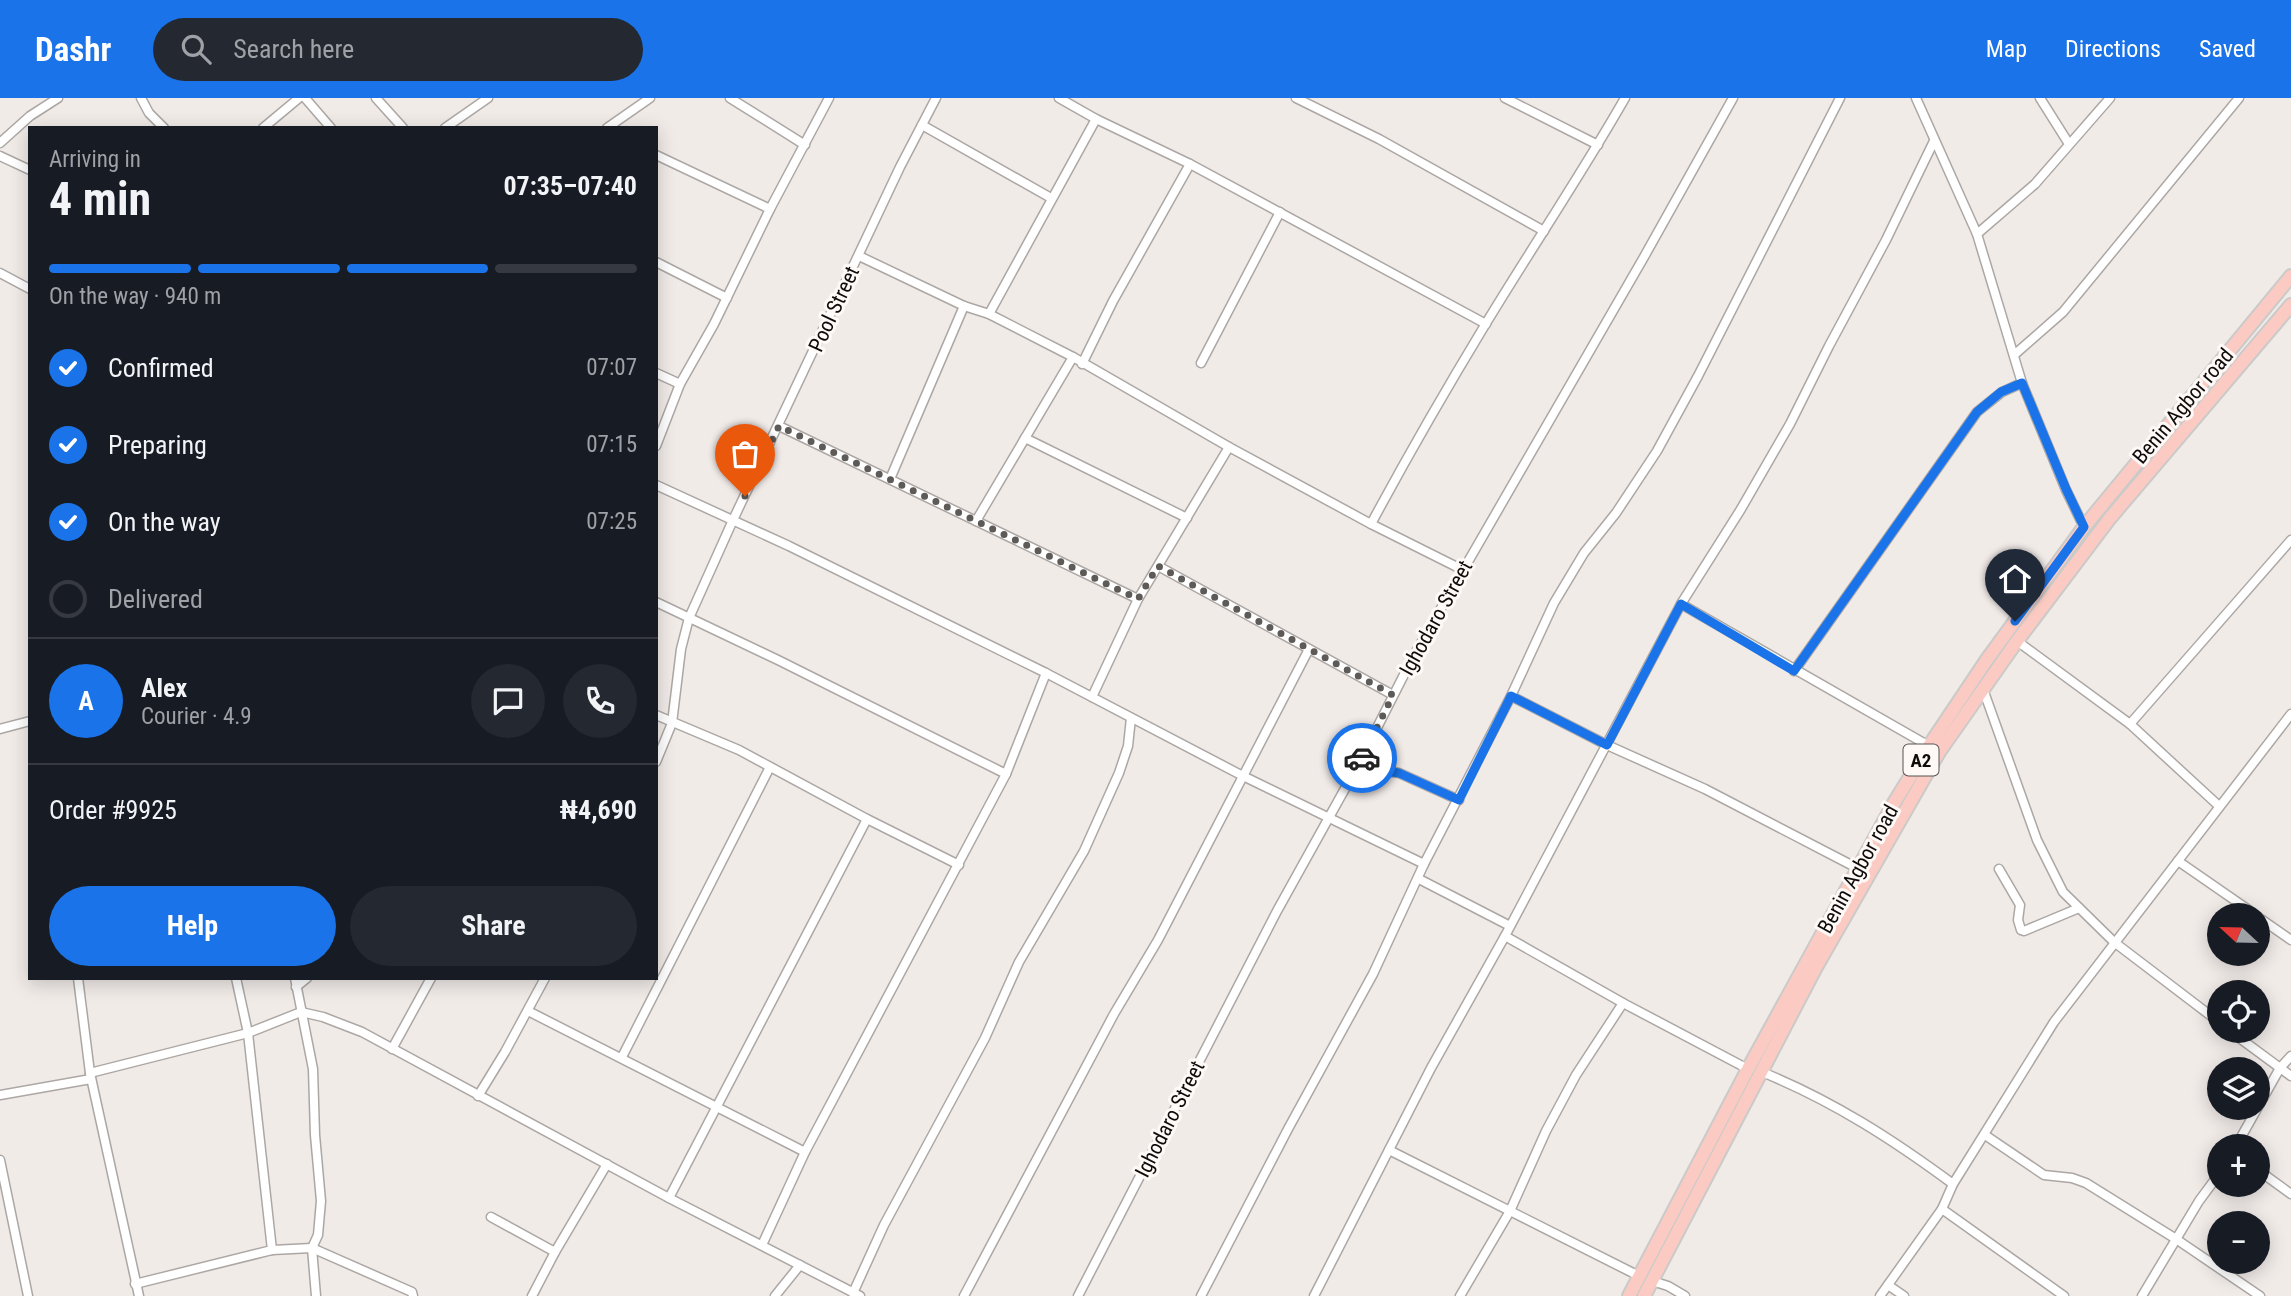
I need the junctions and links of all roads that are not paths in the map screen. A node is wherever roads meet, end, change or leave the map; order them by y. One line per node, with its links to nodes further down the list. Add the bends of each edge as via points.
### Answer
1 (58, 98): 30 (street)
2 (141, 98): 23 (street)
3 (299, 98): 24 (street)
4 (305, 98): 25 (street)
5 (376, 98): 26 (street)
6 (488, 98): 27 (street)
7 (650, 98): 28 (street)
8 (730, 98): 32 (street)
9 (829, 98): 32 (street)
10 (936, 98): 22 (street, Pool Street)
11 (1059, 98): 21 (street)
12 (1296, 98): 41 (street)
13 (1505, 98): 33 (street)
14 (1625, 98): 33 (street)
15 (1732, 98): 74 (street, Ighodaro Street)
16 (1840, 98): 85 (street, via 1657,451 1554,603)
17 (1916, 98): 29 (street)
18 (2040, 98): 31 (street)
19 (2110, 98): 31 (street)
20 (2239, 98): 54 (street, via 2063,312)
21 (1096, 119): 36 (street); 38 (street)
22 (922, 125): 38 (street); 43 (street, Pool Street)
23 (162, 126)
24 (265, 126)
25 (329, 126)
26 (401, 126)
27 (448, 126)
28 (610, 126)
29 (1934, 141): 42 (street); 77 (street, via 1790,424)
30 (0, 143)
31 (2069, 144): 42 (street, via 2035,184)
32 (805, 145): 39 (street)
33 (1598, 145): 41 (street)
34 (0, 156): 37 (street)
35 (658, 156): 39 (street)
36 (1190, 164): 40 (street); 57 (street)
37 (28, 169)
38 (1051, 198): 52 (street)
39 (770, 209): 48 (street)
40 (1280, 212): 53 (street); 56 (street)
41 (1544, 232): 53 (street)
42 (1977, 234): 54 (street)
43 (859, 256): 50 (street); 61 (street, Pool Street)
44 (658, 263): 48 (street)
45 (0, 273): 47 (street)
46 (2291, 276): 49 (highway, Benin Agbor road / A2)
47 (28, 288)
48 (727, 298): 60 (street)
49 (2269, 302): 51 (highway); 71 (highway, Benin Agbor road / A2)
50 (964, 306): 52 (street); 65 (street)
51 (2287, 309): 79 (highway, Benin Agbor road / A2, via 2110,518)
52 (989, 314): 55 (street)
53 (1486, 324): 70 (street)
54 (2014, 355): 59 (street)
55 (1073, 357): 57 (street); 62 (street)
56 (1201, 363)
57 (1082, 364): 64 (street)
58 (658, 374): 60 (street)
59 (2022, 383): 71 (street); 81 (street, via 2001,392 1977,412)
60 (680, 384): 63 (street)
61 (779, 426): 65 (street); 68 (street, Pool Street)
62 (1025, 438): 67 (street); 69 (street)
63 (658, 441)
64 (1229, 447): 67 (street); 70 (street)
65 (890, 479): 69 (street)
66 (658, 486): 68 (street)
67 (1187, 518): 73 (street)
68 (733, 520): 78 (street, Pool Street); 82 (street)
69 (976, 521): 75 (street)
70 (1371, 524): 74 (street)
71 (2084, 527): 95 (highway, Benin Agbor road / A2)
72 (2291, 540): 92 (street)
73 (1158, 566): 75 (street); 80 (street)
74 (1463, 570): 84 (street, Ighodaro Street)
75 (1138, 599): 86 (street)
76 (658, 603): 78 (street)
77 (1681, 604): 81 (street); 94 (street)
78 (689, 618): 91 (street, Pool Street); 99 (street)
79 (2017, 641): 83 (highway, Benin Agbor road / A2); 92 (street)
80 (1309, 649): 84 (street); 100 (street)
81 (1794, 671): 95 (street)
82 (1046, 673): 86 (street); 99 (street)
83 (1983, 690): 112 (street, via 2037,840 2063,892); 134 (highway, Benin Agbor road / A2, via 1939,752 1875,862)
84 (1393, 695): 97 (street, Ighodaro Street)
85 (1511, 696): 94 (street); 101 (street)
86 (1092, 697): 89 (street)
87 (2291, 714): 102 (street)
88 (658, 716): 91 (street)
89 (1131, 718): 100 (street); 164 (street, via 1119,773 1084,851 1019,962 985,1038 884,1225)
90 (28, 721): 93 (street)
91 (672, 723): 96 (street, Pool Street); 98 (street)
92 (2130, 724): 102 (street)
93 (0, 729)
94 (1607, 745): 108 (street, via 1705,789); 114 (street)
95 (1929, 746): 108 (highway, Benin Agbor road / A2)
96 (658, 757)
97 (1357, 767): 101 (street, via 1399,773); 103 (street, Ighodaro Street)
98 (770, 768): 104 (street); 131 (street)
99 (1006, 774): 107 (street)
100 (1241, 775): 103 (street); 171 (street, via 1158,940 1094,1049)
101 (1459, 800): 106 (street)
102 (2218, 806): 105 (street)
103 (1328, 818): 106 (street); 172 (street, Ighodaro Street)
104 (867, 819): 107 (street); 139 (street)
105 (2178, 861): 111 (street); 117 (street)
106 (1424, 864): 110 (street)
107 (959, 865): 143 (street)
108 (1859, 869): 133 (highway, Benin Agbor road / A2)
109 (1999, 869): 112 (street, via 2020,905 2021,930)
110 (1419, 879): 114 (street); 173 (street)
111 (2238, 903)
112 (2079, 908): 117 (street)
113 (2270, 925): 116 (street)
114 (1510, 926): 115 (street)
115 (1505, 936): 123 (street); 142 (street)
116 (2291, 940)
117 (2114, 942): 126 (street); 141 (street, via 2054,1022)
118 (78, 980): 135 (street)
119 (236, 980): 127 (street)
120 (430, 980): 129 (street)
121 (544, 980): 124 (street)
122 (296, 983): 125 (street)
123 (1623, 1003): 133 (street); 152 (street, via 1576,1075)
124 (528, 1011): 131 (street); 138 (street)
125 (301, 1012): 127 (street); 129 (street, via 362,1032); 156 (street, via 313,1069 321,1201)
126 (2207, 1013)
127 (248, 1033): 135 (street); 157 (street)
128 (2246, 1043): 132 (street)
129 (392, 1049): 138 (street)
130 (2291, 1056): 132 (street)
131 (622, 1057): 139 (street)
132 (2280, 1068): 136 (street); 140 (street)
133 (1748, 1069): 160 (highway, Benin Agbor road / A2)
134 (1762, 1072): 147 (street, via 1803,1088 1894,1140); 161 (highway, Benin Agbor road / A2)
135 (90, 1076): 137 (street); 162 (street)
136 (2291, 1076)
137 (0, 1094)
138 (478, 1096): 145 (street)
139 (717, 1107): 143 (street); 150 (street)
140 (2243, 1134)
141 (1985, 1135): 147 (street); 154 (street, via 2044,1175 2086,1183)
142 (1389, 1150): 152 (street); 174 (street)
143 (805, 1152): 155 (street)
144 (0, 1160): 165 (street)
145 (607, 1164): 150 (street); 158 (street)
146 (2270, 1179): 149 (street)
147 (1953, 1184): 151 (street)
148 (2207, 1192): 154 (street)
149 (2291, 1194)
150 (669, 1198): 155 (street)
151 (1942, 1209): 163 (street); 181 (street)
152 (1510, 1211): 160 (street); 175 (street)
153 (491, 1217): 158 (street)
154 (2176, 1239): 182 (street); 183 (street)
155 (762, 1245): 159 (street)
156 (312, 1248): 157 (street); 167 (street); 168 (street)
157 (272, 1250): 162 (street)
158 (555, 1252): 169 (street)
159 (800, 1265): 164 (street); 170 (street)
160 (1639, 1276): 176 (highway, Benin Agbor road / A2)
161 (1652, 1281): 177 (highway, Benin Agbor road / A2); 178 (street)
162 (135, 1284): 166 (street)
163 (1888, 1284): 179 (street); 180 (street)
164 (857, 1294)
165 (28, 1296)
166 (139, 1296)
167 (316, 1296)
168 (413, 1296)
169 (532, 1296)
170 (775, 1296)
171 (964, 1296)
172 (1078, 1296)
173 (1201, 1296)
174 (1314, 1296)
175 (1460, 1296)
176 (1629, 1296)
177 (1644, 1296)
178 (1685, 1296)
179 (1881, 1296)
180 (1904, 1296)
181 (2064, 1296)
182 (2142, 1296)
183 (2260, 1296)

